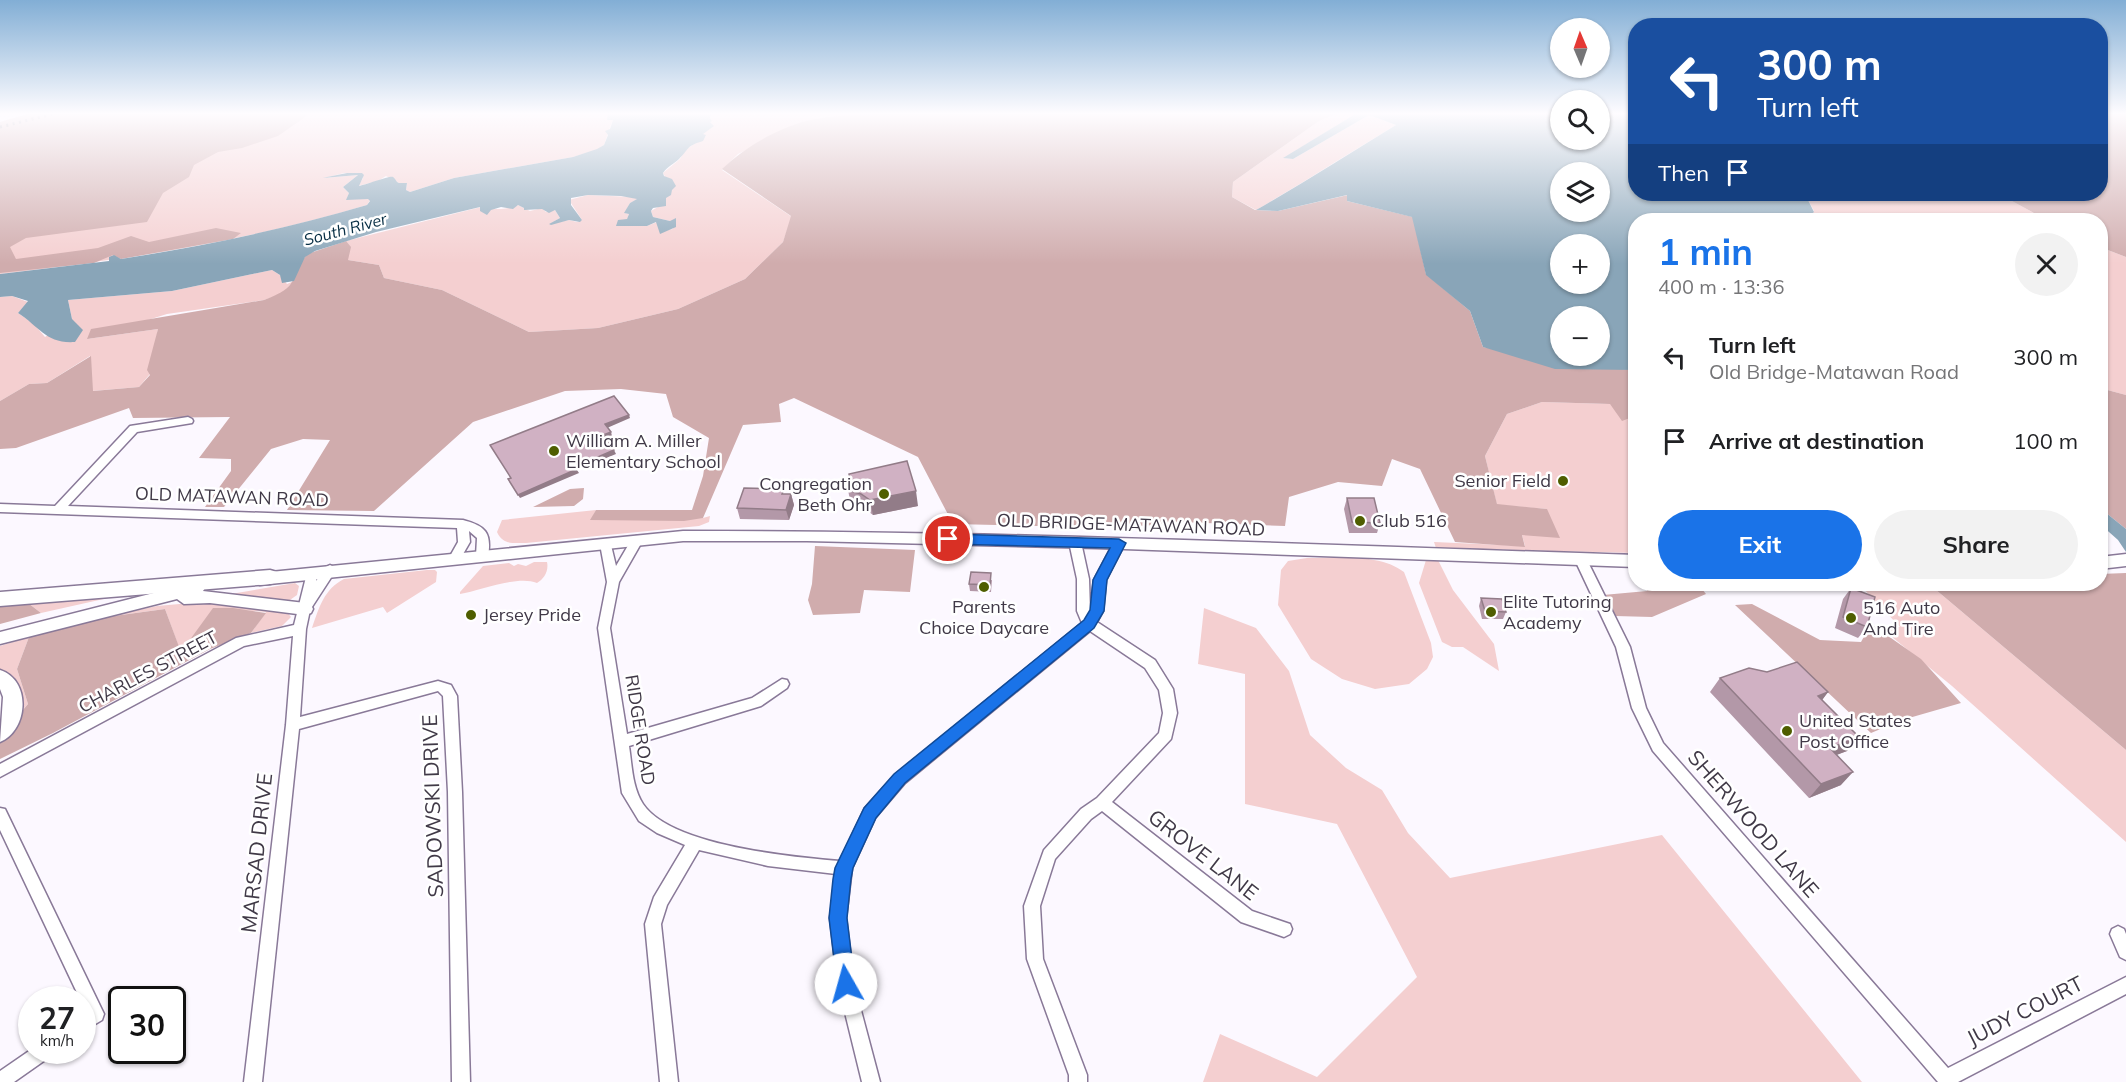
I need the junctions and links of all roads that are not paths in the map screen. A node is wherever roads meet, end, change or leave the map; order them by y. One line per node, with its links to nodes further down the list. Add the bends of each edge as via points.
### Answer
1 (188, 421): 3 (street, via 134,429)
2 (0, 508): 3 (street, OLD MATAWAN ROAD)
3 (58, 510): 4 (street, OLD MATAWAN ROAD)
4 (463, 524): 9 (street, via 476,527 483,534 486,543); 10 (street, via 464,542)
5 (637, 540): 6 (main road, OLD BRIDGE-MATAWAN ROAD, via 797,536); 8 (main road, OLD BRIDGE-MATAWAN ROAD); 18 (street, RIDGE ROAD)
6 (1075, 543): 7 (main road, OLD BRIDGE-MATAWAN ROAD); 16 (street)
7 (1119, 543): 11 (main road, OLD BRIDGE-MATAWAN ROAD); 17 (street)
8 (606, 544): 9 (main road, OLD BRIDGE-MATAWAN ROAD); 18 (street, RIDGE ROAD)
9 (482, 556): 10 (main road, OLD BRIDGE-MATAWAN ROAD)
10 (455, 558): 13 (main road, OLD BRIDGE-MATAWAN ROAD)
11 (1581, 561): 12 (main road, OLD BRIDGE-MATAWAN ROAD); 41 (street, SHERWOOD LANE, via 1623,647 1639,708 1658,747)
12 (1628, 561)
13 (330, 570): 14 (main road, OLD BRIDGE-MATAWAN ROAD); 21 (street)
14 (312, 572): 15 (main road, OLD BRIDGE-MATAWAN ROAD); 21 (street)
15 (270, 577): 19 (highway); 20 (main road, OLD BRIDGE-MATAWAN ROAD)
16 (1083, 579): 17 (street); 22 (street, via 1083,611)
17 (1100, 580): 22 (street, via 1097,611)
18 (613, 582): 29 (street, RIDGE ROAD, via 604,628)
19 (0, 599)
20 (154, 599): 21 (main road, via 210,597); 24 (main road)
21 (305, 609): 23 (street)
22 (1089, 624): 31 (street, via 1150,664 1166,689 1170,713 1166,735); 34 (street, via 900,778 870,813)
23 (300, 629): 27 (street, MARSAD DRIVE); 30 (street, CHARLES STREET, via 241,642)
24 (0, 638)
25 (0, 678): 28 (highway, via 14,699)
26 (782, 684): 29 (street, via 756,702)
27 (293, 724): 43 (street, MARSAD DRIVE); 44 (street, SADOWSKI DRIVE, via 438,686 450,696)
28 (0, 733)
29 (621, 742): 33 (street, RIDGE ROAD, via 629,793 643,815 669,832)
30 (0, 771)
31 (1102, 803): 35 (street, GROVE LANE, via 1247,917); 47 (street, via 1086,814 1049,855 1032,906 1035,959)
32 (0, 813): 39 (street)
33 (695, 842): 34 (street, RIDGE ROAD); 45 (street, via 660,902 653,924)
34 (844, 868): 46 (street, via 838,918 846,984)
35 (1284, 929)
36 (2118, 934): 37 (street)
37 (2126, 952)
38 (2126, 985): 41 (street, JUDY COURT)
39 (83, 986)
40 (25, 1064): 42 (street)
41 (1948, 1080)
42 (0, 1081)
43 (253, 1082)
44 (461, 1082)
45 (669, 1082)
46 (872, 1082)
47 (1078, 1082)

